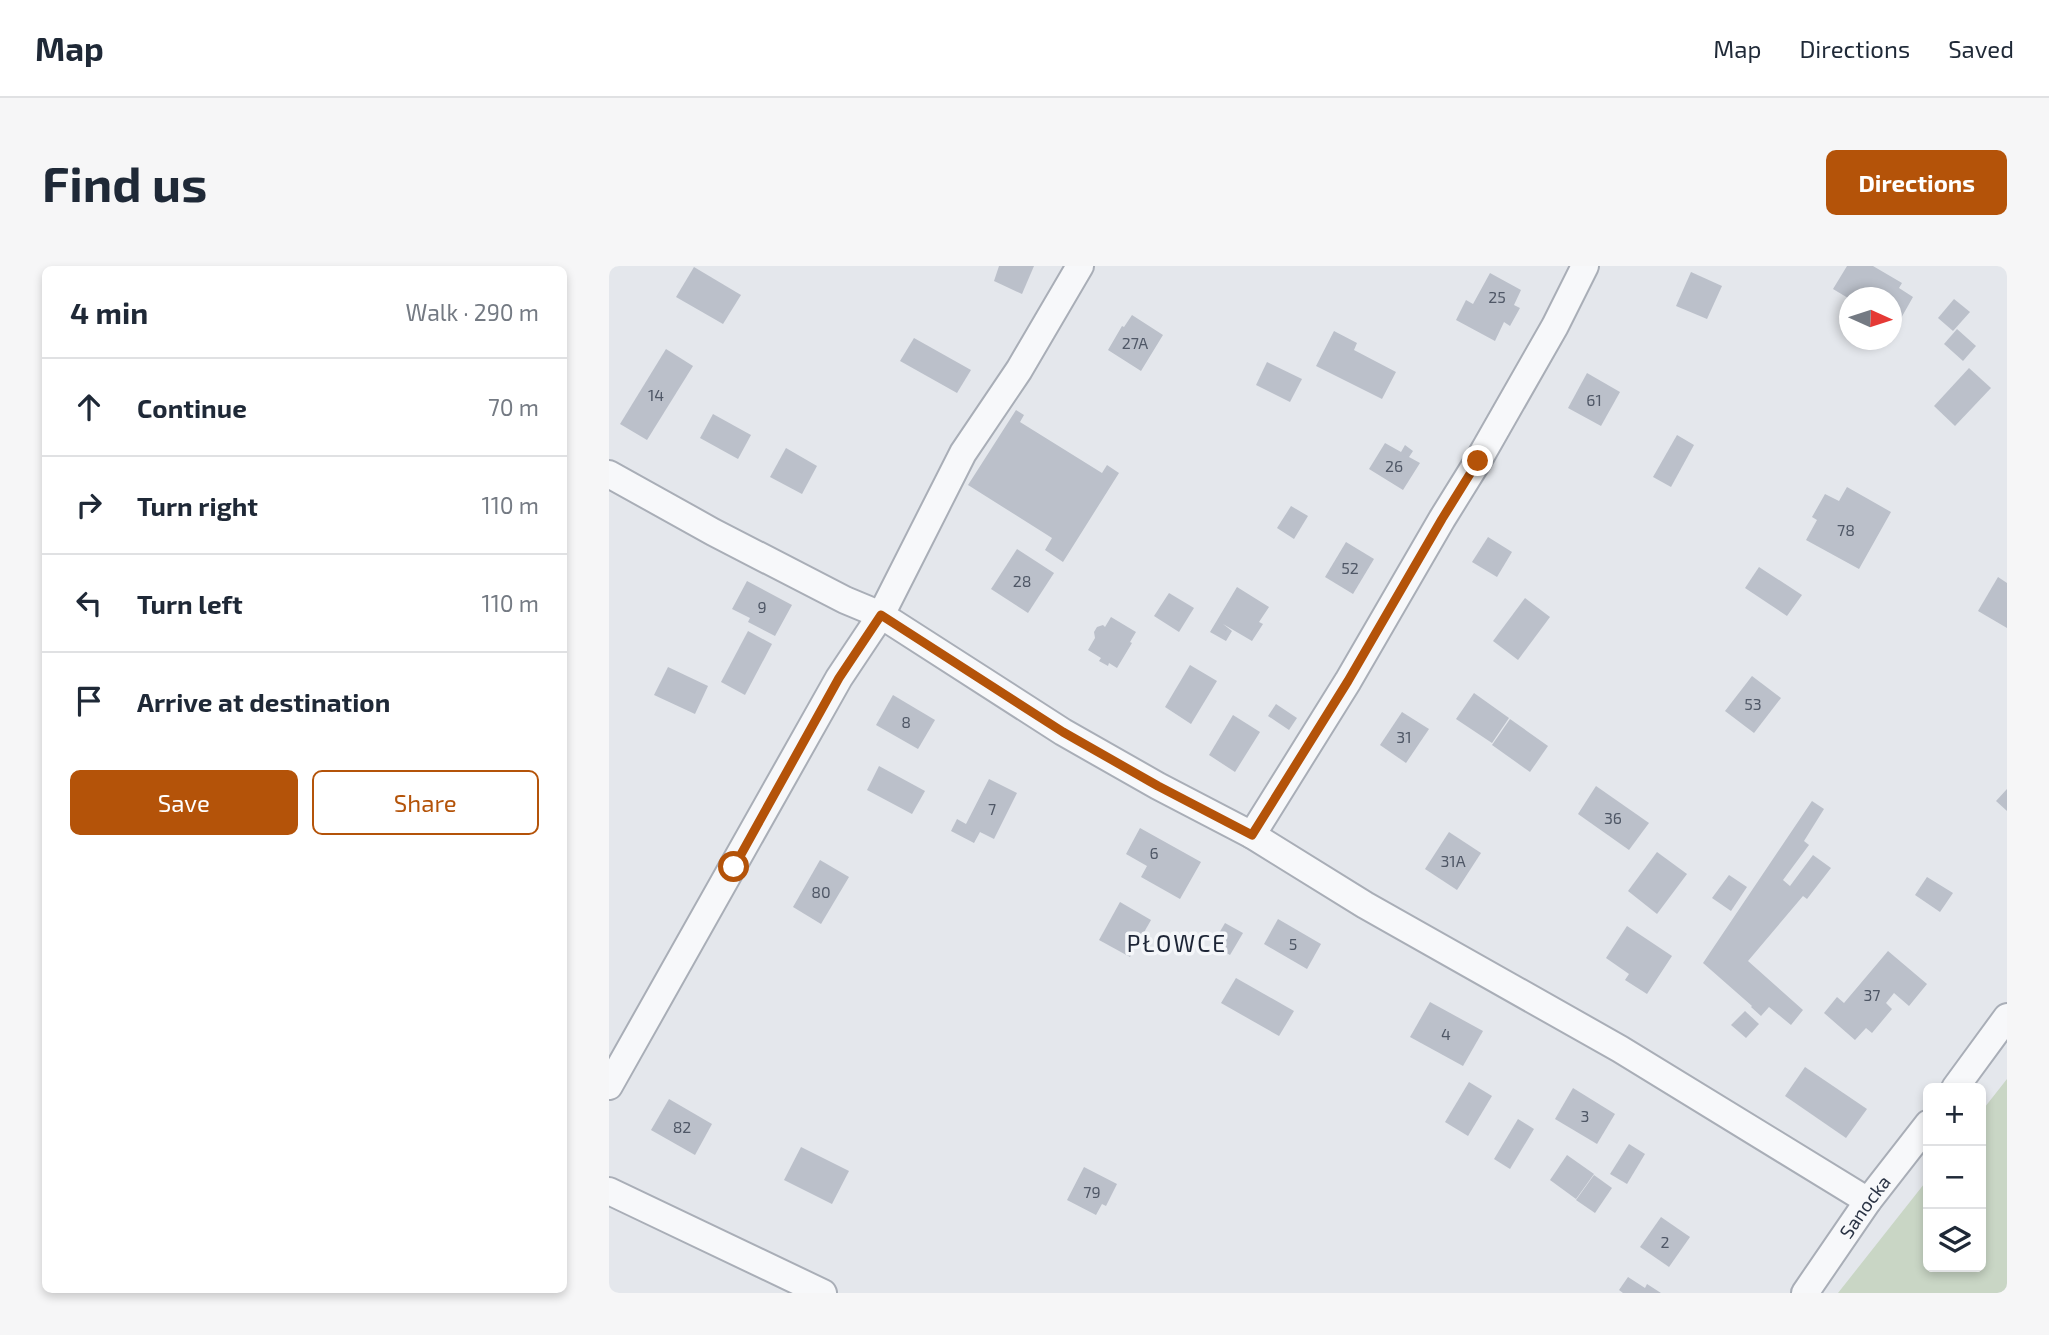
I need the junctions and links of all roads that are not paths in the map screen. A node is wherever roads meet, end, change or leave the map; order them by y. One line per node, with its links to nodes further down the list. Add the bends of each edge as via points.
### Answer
1 (1080, 266): 4 (street, via 963,453)
2 (1585, 266): 5 (street, via 1478,461)
3 (609, 474): 4 (street, via 713,532)
4 (881, 615): 5 (street, via 1063,732); 8 (street, via 839,678)
5 (1252, 835): 11 (street, via 1365,905 1620,1049)
6 (2007, 1017): 7 (street)
7 (1959, 1083)
8 (609, 1086)
9 (1923, 1130): 11 (street, Sanocka)
10 (609, 1191): 12 (street)
11 (1868, 1201): 13 (street, Sanocka)
12 (823, 1293)
13 (1805, 1293)

